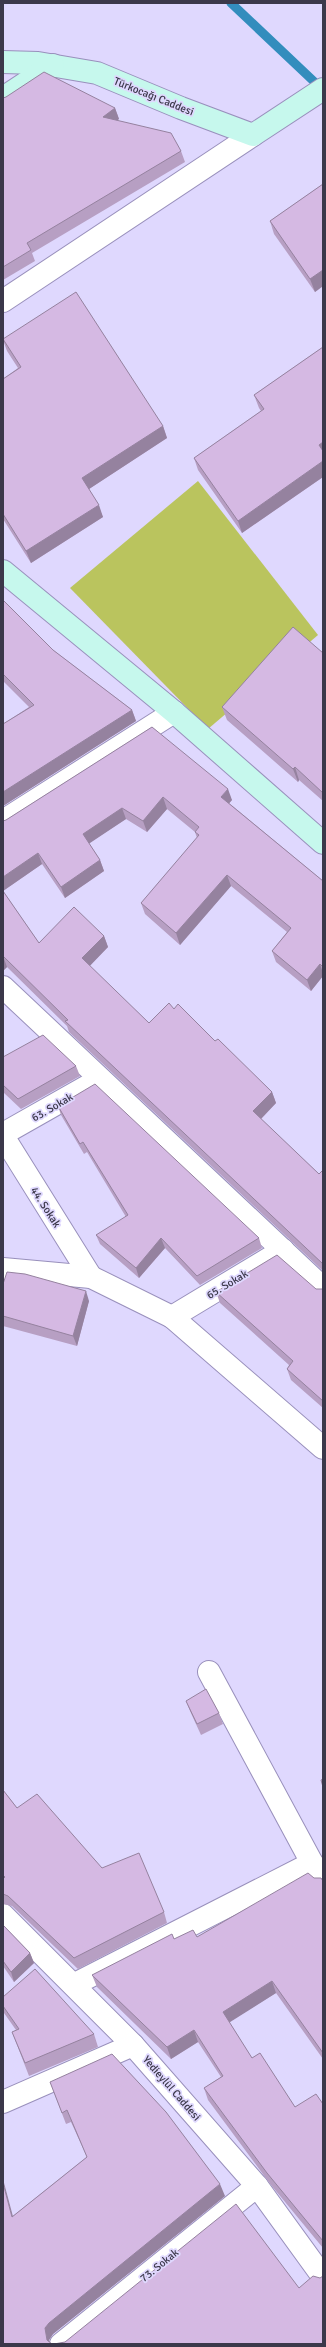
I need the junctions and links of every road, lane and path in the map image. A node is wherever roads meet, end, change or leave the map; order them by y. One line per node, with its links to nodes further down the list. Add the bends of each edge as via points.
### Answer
1 (3, 62): 2 (street, Türkocağı Caddesi)
2 (46, 64): 3 (street); 5 (street); 6 (street, Türkocağı Caddesi, via 97,73)
3 (3, 86)
4 (323, 89): 6 (street)
5 (3, 98)
6 (253, 135): 7 (street)
7 (3, 301)
8 (3, 571): 9 (street)
9 (174, 712): 10 (street); 11 (street)
10 (3, 821)
11 (323, 843)
12 (3, 987): 13 (street)
13 (100, 1079): 14 (street, 63. Sokak); 15 (street)
14 (3, 1135): 17 (street, 44. Sokak)
15 (283, 1250): 18 (street); 19 (street, 65. Sokak)
16 (3, 1269): 17 (street)
17 (91, 1277): 19 (street)
18 (323, 1288)
19 (172, 1317): 20 (street)
20 (323, 1448)
21 (209, 1672): 22 (street)
22 (318, 1870): 24 (street)
23 (3, 1915): 24 (street, Yedieylül Caddesi)
24 (75, 1984): 25 (street, Yedieylül Caddesi)
25 (133, 2044): 26 (street); 27 (street, Yedieylül Caddesi)
26 (3, 2102)
27 (257, 2186): 28 (street, Yedieylül Caddesi); 29 (street, 73. Sokak)
28 (323, 2277)
29 (61, 2344)

